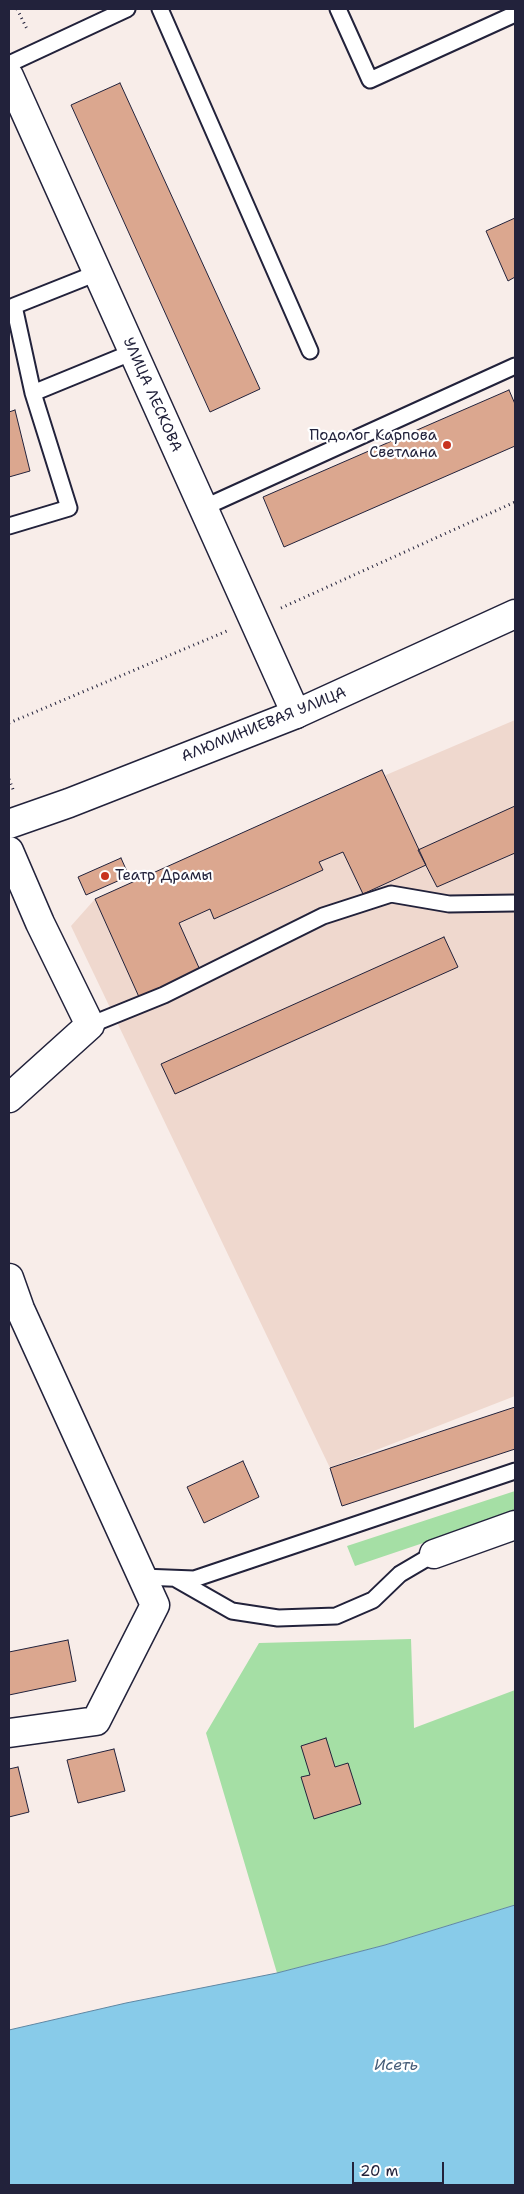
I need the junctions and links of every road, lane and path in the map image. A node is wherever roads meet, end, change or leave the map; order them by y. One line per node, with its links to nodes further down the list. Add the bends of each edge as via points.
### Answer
1 (127, 9): 5 (lane)
2 (160, 9): 8 (lane)
3 (338, 9): 4 (lane, via 370,80)
4 (515, 14)
5 (9, 64)
6 (9, 76): 7 (street, УЛИЦА ЛЕСКОВА)
7 (97, 273): 9 (street, УЛИЦА ЛЕСКОВА); 11 (lane, via 14,306)
8 (310, 351)
9 (133, 352): 11 (lane); 12 (street, УЛИЦА ЛЕСКОВА)
10 (515, 366): 12 (lane)
11 (33, 393): 13 (lane, via 69,508)
12 (203, 508): 15 (street, УЛИЦА ЛЕСКОВА)
13 (9, 526)
14 (515, 614): 15 (street, АЛЮМИНИЕВАЯ УЛИЦА)
15 (296, 714): 16 (street, АЛЮМИНИЕВАЯ УЛИЦА)
16 (9, 824)
17 (9, 851): 19 (street)
18 (515, 902): 19 (lane, via 449,904 391,894 323,916 164,995)
19 (90, 1025): 20 (street)
20 (9, 1098)
21 (9, 1278): 22 (street)
22 (14, 1311): 26 (street)
23 (515, 1471): 27 (lane, via 194,1578)
24 (515, 1525): 25 (street)
25 (434, 1554): 27 (lane, via 400,1574 373,1600 336,1616 278,1618 232,1611)
26 (142, 1578): 27 (lane); 28 (street, via 155,1605 96,1721)
27 (175, 1578)
28 (9, 1733)

